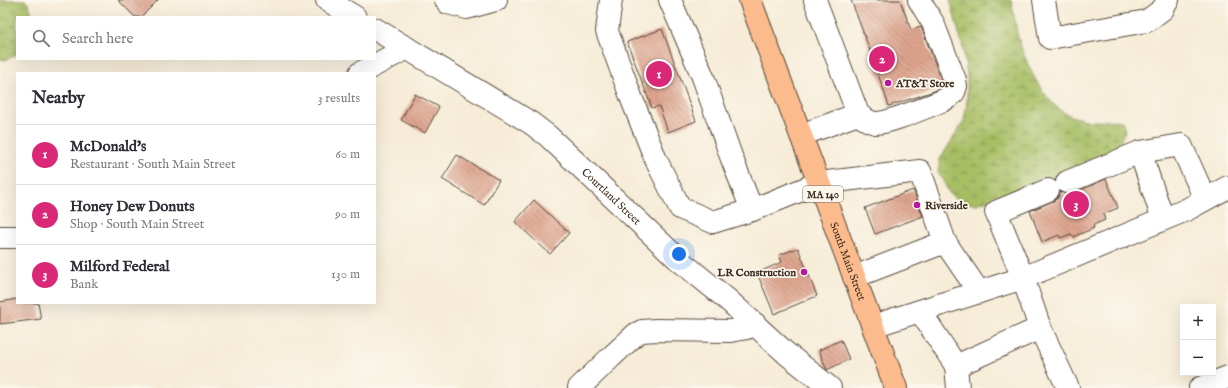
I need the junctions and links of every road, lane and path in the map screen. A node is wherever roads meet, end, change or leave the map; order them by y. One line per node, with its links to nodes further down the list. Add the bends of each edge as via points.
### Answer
1 (327, 0): 11 (street)
2 (446, 0): 3 (street, via 448,3 467,8)
3 (496, 0)
4 (611, 0): 21 (street, via 607,31 656,160 680,208 713,222)
5 (670, 0): 21 (street, via 703,77)
6 (750, 0): 16 (main road, South Main Street / MA 140)
7 (815, 0): 15 (street)
8 (919, 0): 15 (street, via 933,23 953,74 956,86 954,92 942,101 887,122 875,123)
9 (1044, 0): 10 (street, via 1050,38 1147,21 1163,9)
10 (1168, 0)
11 (353, 16)
12 (376, 30): 13 (street, Courtland Street)
13 (407, 48): 14 (street); 30 (street, Courtland Street, via 531,123 548,136 679,260)
14 (362, 72)
15 (858, 114): 16 (street)
16 (801, 135): 18 (main road, South Main Street / MA 140)
17 (1140, 152): 20 (street, via 1181,145); 22 (street); 27 (street, via 996,212)
18 (819, 184): 21 (street); 25 (street, via 920,171); 26 (main road, South Main Street / MA 140)
19 (1228, 187): 20 (street)
20 (1205, 199): 22 (street)
21 (752, 210)
22 (1163, 219): 27 (street)
23 (0, 237): 24 (street)
24 (16, 238)
25 (945, 242): 26 (street); 28 (street)
26 (854, 277): 31 (main road, South Main Street / MA 140)
27 (1023, 278): 28 (street); 32 (street)
28 (979, 292): 29 (street)
29 (920, 311): 31 (street); 33 (street)
30 (755, 324): 35 (street, via 730,331 642,331); 36 (street, Courtland Street, via 787,354)
31 (873, 326): 37 (main road, South Main Street / MA 140)
32 (1040, 328): 33 (street); 39 (street)
33 (956, 366): 38 (street)
34 (1228, 376): 40 (street)
35 (579, 388)
36 (830, 388)
37 (896, 388)
38 (958, 388)
39 (1068, 388)
40 (1200, 388)

